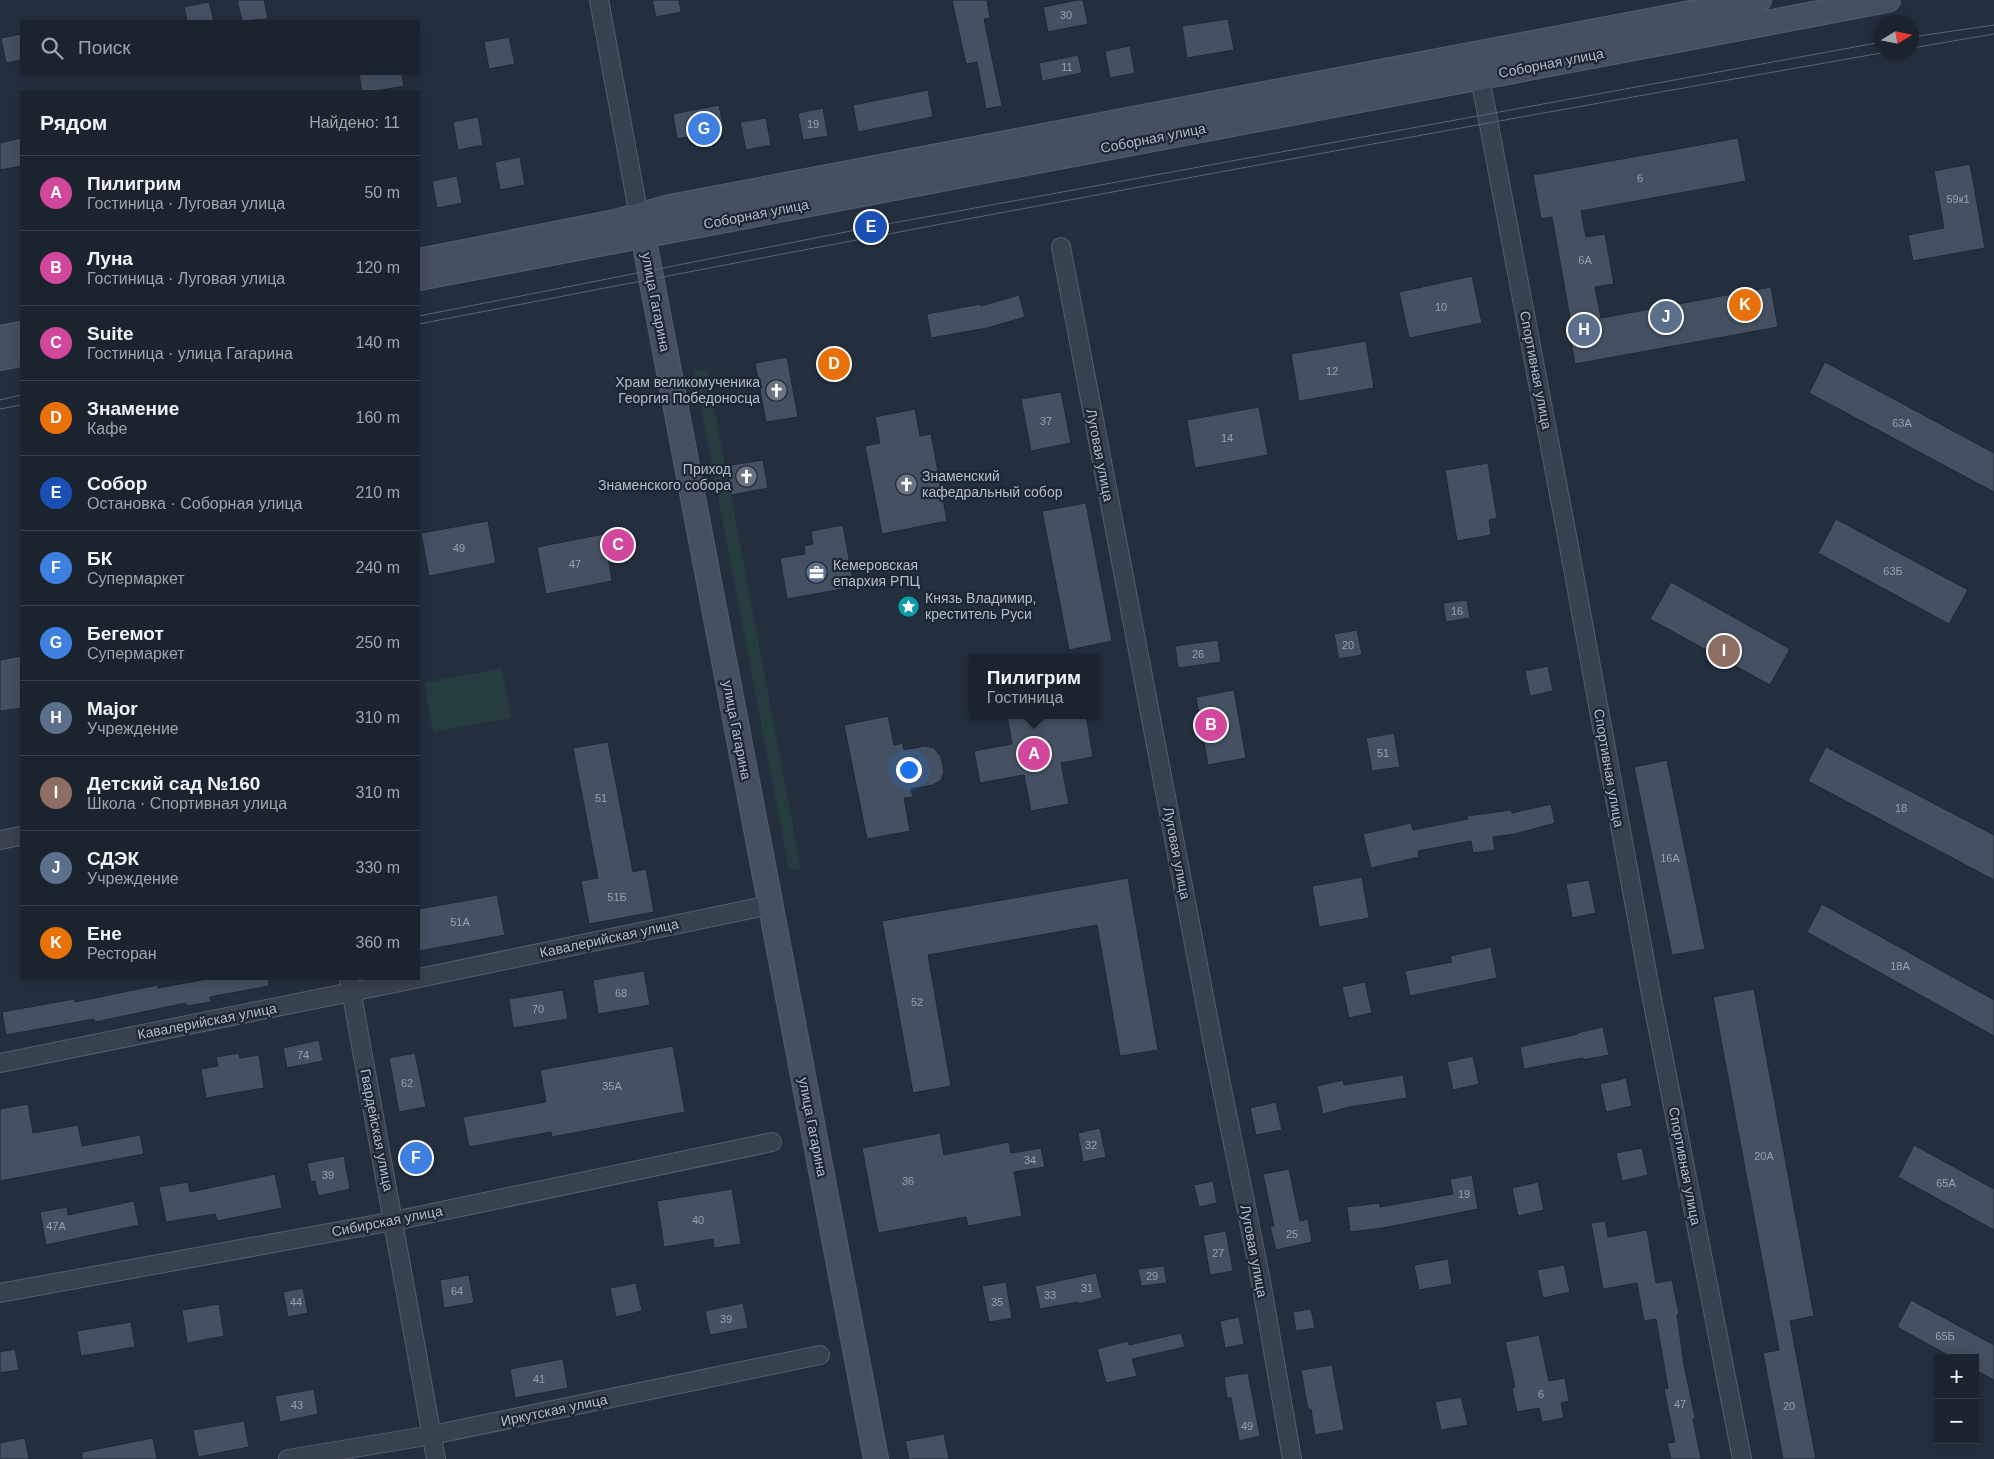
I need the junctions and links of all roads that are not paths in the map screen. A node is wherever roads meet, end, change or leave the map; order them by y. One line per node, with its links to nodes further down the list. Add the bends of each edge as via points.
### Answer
1 (599, 0): 7 (street, улица Гагарина)
2 (1759, 0): 4 (main road, Соборная улица)
3 (1888, 0): 5 (main road, Соборная улица)
4 (1476, 54): 5 (street, Спортивная улица); 6 (main road, Соборная улица)
5 (1480, 77): 6 (main road, Соборная улица); 31 (street, Спортивная улица, via 1648,978)
6 (1050, 146): 7 (main road, Соборная улица)
7 (641, 225): 9 (main road, Соборная улица); 10 (main road, Соборная улица); 17 (main road, улица Гагарина)
8 (1062, 247): 30 (street, Луговая улица, via 1260,1276)
9 (420, 260)
10 (420, 278)
11 (20, 334): 12 (main road)
12 (0, 338)
13 (20, 354): 14 (main road)
14 (0, 358)
15 (20, 836): 16 (street)
16 (0, 840)
17 (770, 904): 18 (street, Кавалерийская улица); 29 (main road, улица Гагарина)
18 (420, 978)
19 (404, 980): 20 (street, Кавалерийская улица)
20 (350, 985): 21 (street, Кавалерийская улица); 23 (street, Гвардейская улица)
21 (0, 1063)
22 (772, 1142): 23 (street, Сибирская улица)
23 (394, 1221): 24 (street, Сибирская улица); 26 (street, Гвардейская улица)
24 (0, 1293)
25 (820, 1355): 26 (street, Иркутская улица)
26 (432, 1434): 27 (street, Иркутская улица); 28 (street, Гвардейская улица)
27 (288, 1459)
28 (436, 1459)
29 (876, 1459)
30 (1292, 1459)
31 (1742, 1459)

